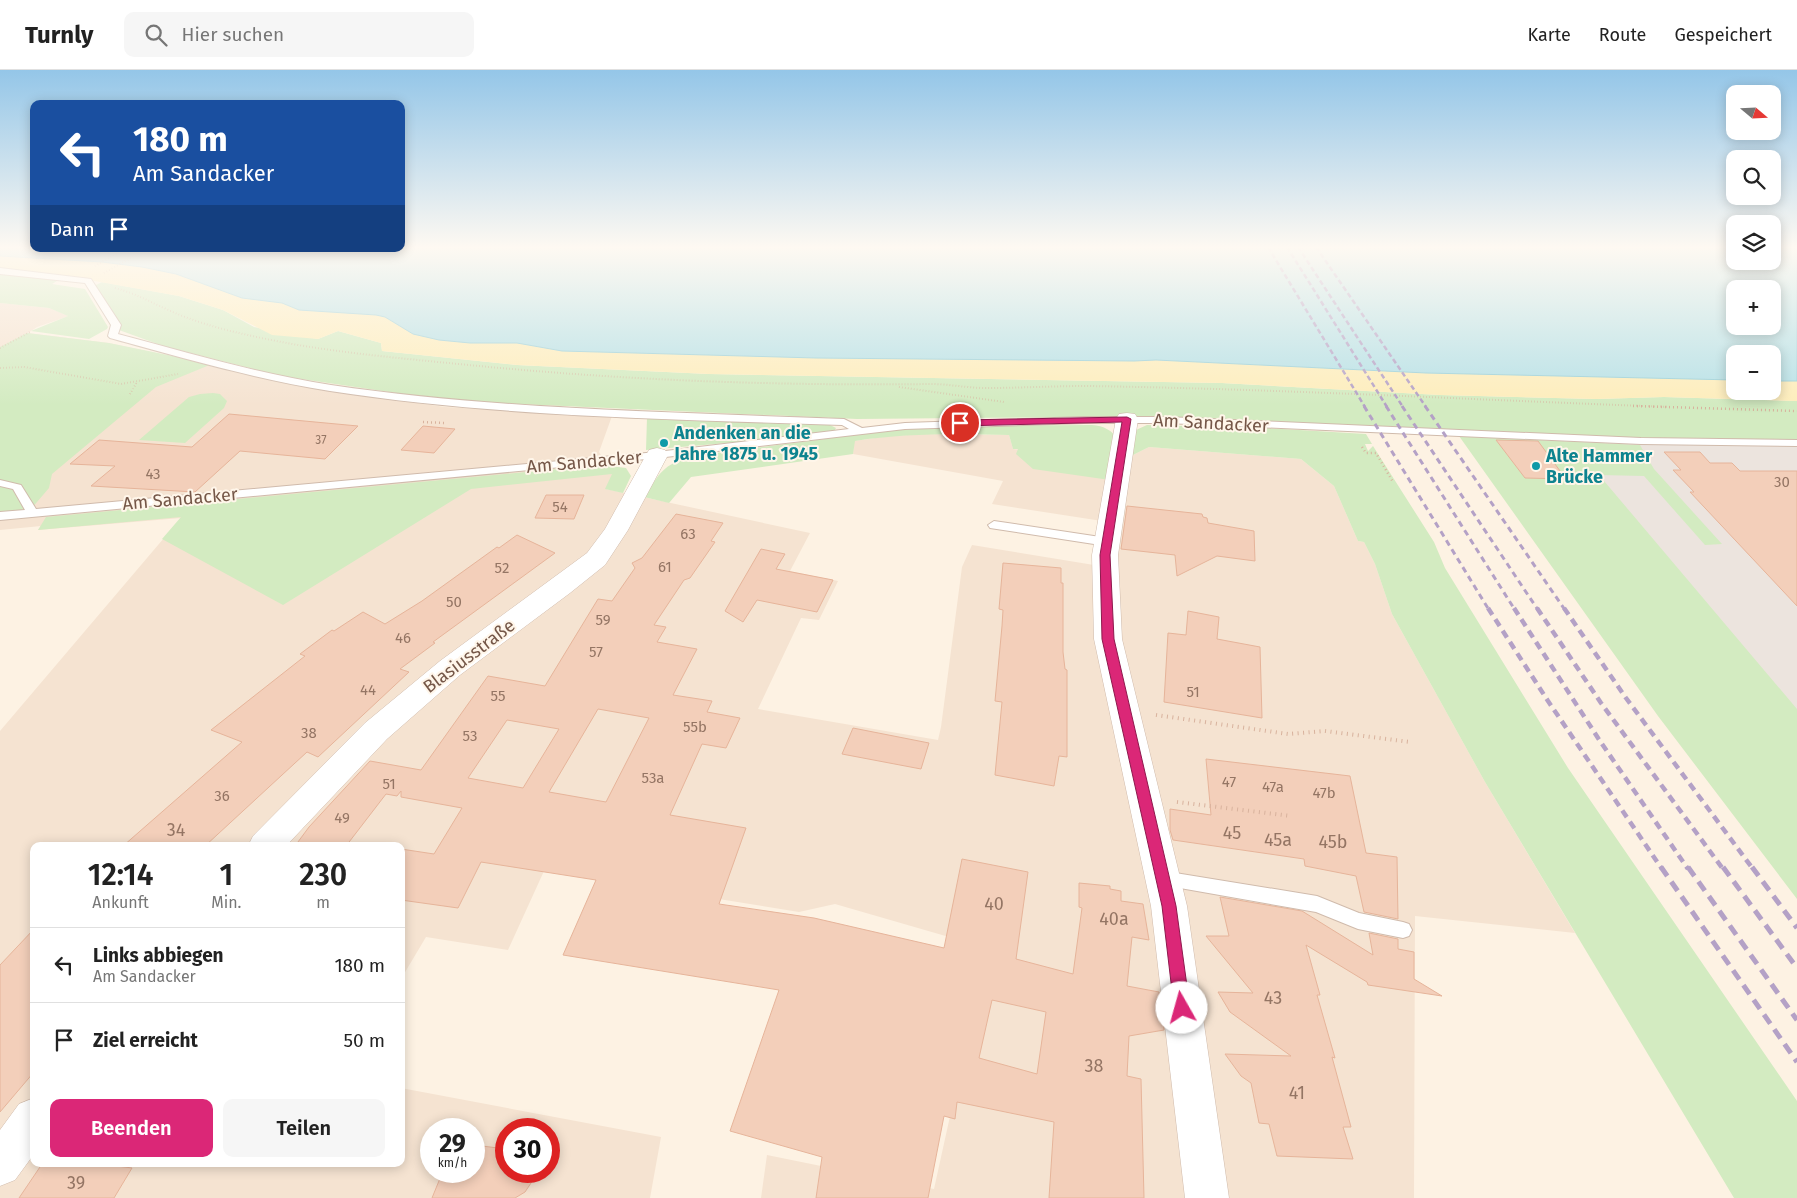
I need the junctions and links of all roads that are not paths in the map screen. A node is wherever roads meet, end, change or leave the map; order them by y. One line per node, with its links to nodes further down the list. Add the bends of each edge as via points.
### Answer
1 (100, 300): 3 (lane, via 116,325 114,336 228,367 328,388 484,406 844,422)
2 (1127, 419): 3 (lane, Am Sandacker, via 942,424); 4 (lane, Am Sandacker, via 1642,441); 10 (street)
3 (860, 432): 5 (lane, Am Sandacker)
4 (1797, 443)
5 (657, 455): 7 (lane, Am Sandacker); 11 (street, Blasiusstraße, via 616,530 596,559 450,668 376,731)
6 (0, 483): 7 (lane, via 17,487)
7 (34, 512): 8 (lane, Am Sandacker)
8 (0, 516)
9 (994, 525): 10 (lane)
10 (1107, 542): 12 (street, via 1105,595 1108,639)
11 (269, 842)
12 (1162, 878): 13 (lane, via 1317,904 1358,921); 16 (street, via 1170,916)
13 (1403, 930)
14 (30, 1124): 15 (street)
15 (0, 1165)
16 (1207, 1198)

